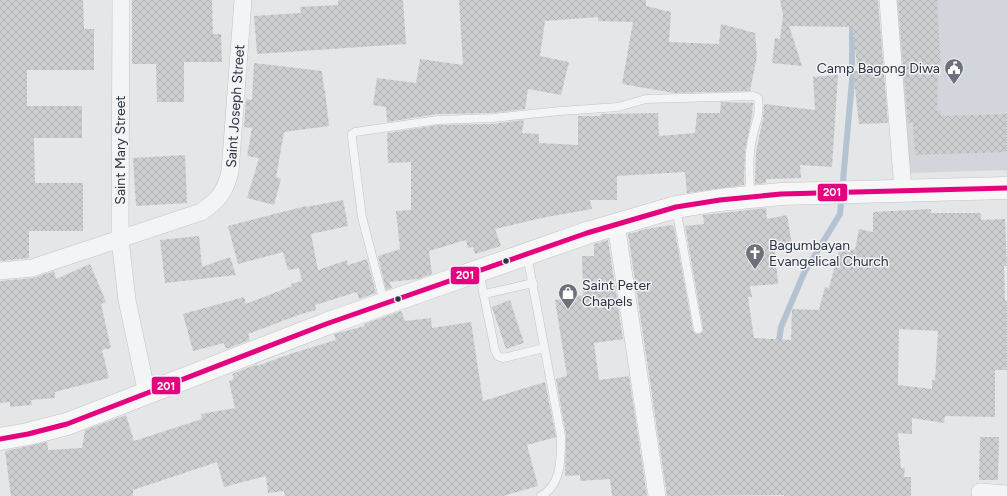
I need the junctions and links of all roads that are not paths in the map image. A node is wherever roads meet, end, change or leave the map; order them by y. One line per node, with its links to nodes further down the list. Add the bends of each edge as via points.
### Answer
1 (121, 0): 9 (street, Saint Mary Street)
2 (243, 0): 9 (street, Saint Joseph Street, via 227,184 212,205 201,212)
3 (888, 0): 5 (street)
4 (1007, 188): 5 (main road)
5 (897, 191): 6 (main road)
6 (750, 197): 7 (main road); 15 (lane, via 750,147 759,109 758,98 753,96 646,99 618,107 438,120 355,132 352,138 362,218)
7 (676, 207): 8 (main road); 16 (lane)
8 (616, 224): 10 (main road); 23 (street)
9 (120, 239): 11 (street, Saint Joseph Street, via 32,268); 18 (street, Saint Mary Street, via 127,300)
10 (527, 254): 12 (main road); 13 (lane)
11 (0, 271)
12 (479, 271): 14 (lane); 15 (main road)
13 (533, 282): 14 (lane); 17 (lane)
14 (484, 294): 17 (lane, via 498,356 503,358)
15 (384, 304): 18 (main road)
16 (698, 329)
17 (544, 348): 22 (lane, via 561,436 561,461 557,478)
18 (147, 394): 19 (main road, via 67,424)
19 (0, 439)
20 (980, 492): 21 (street)
21 (1007, 494)
22 (545, 495)
23 (657, 496)

